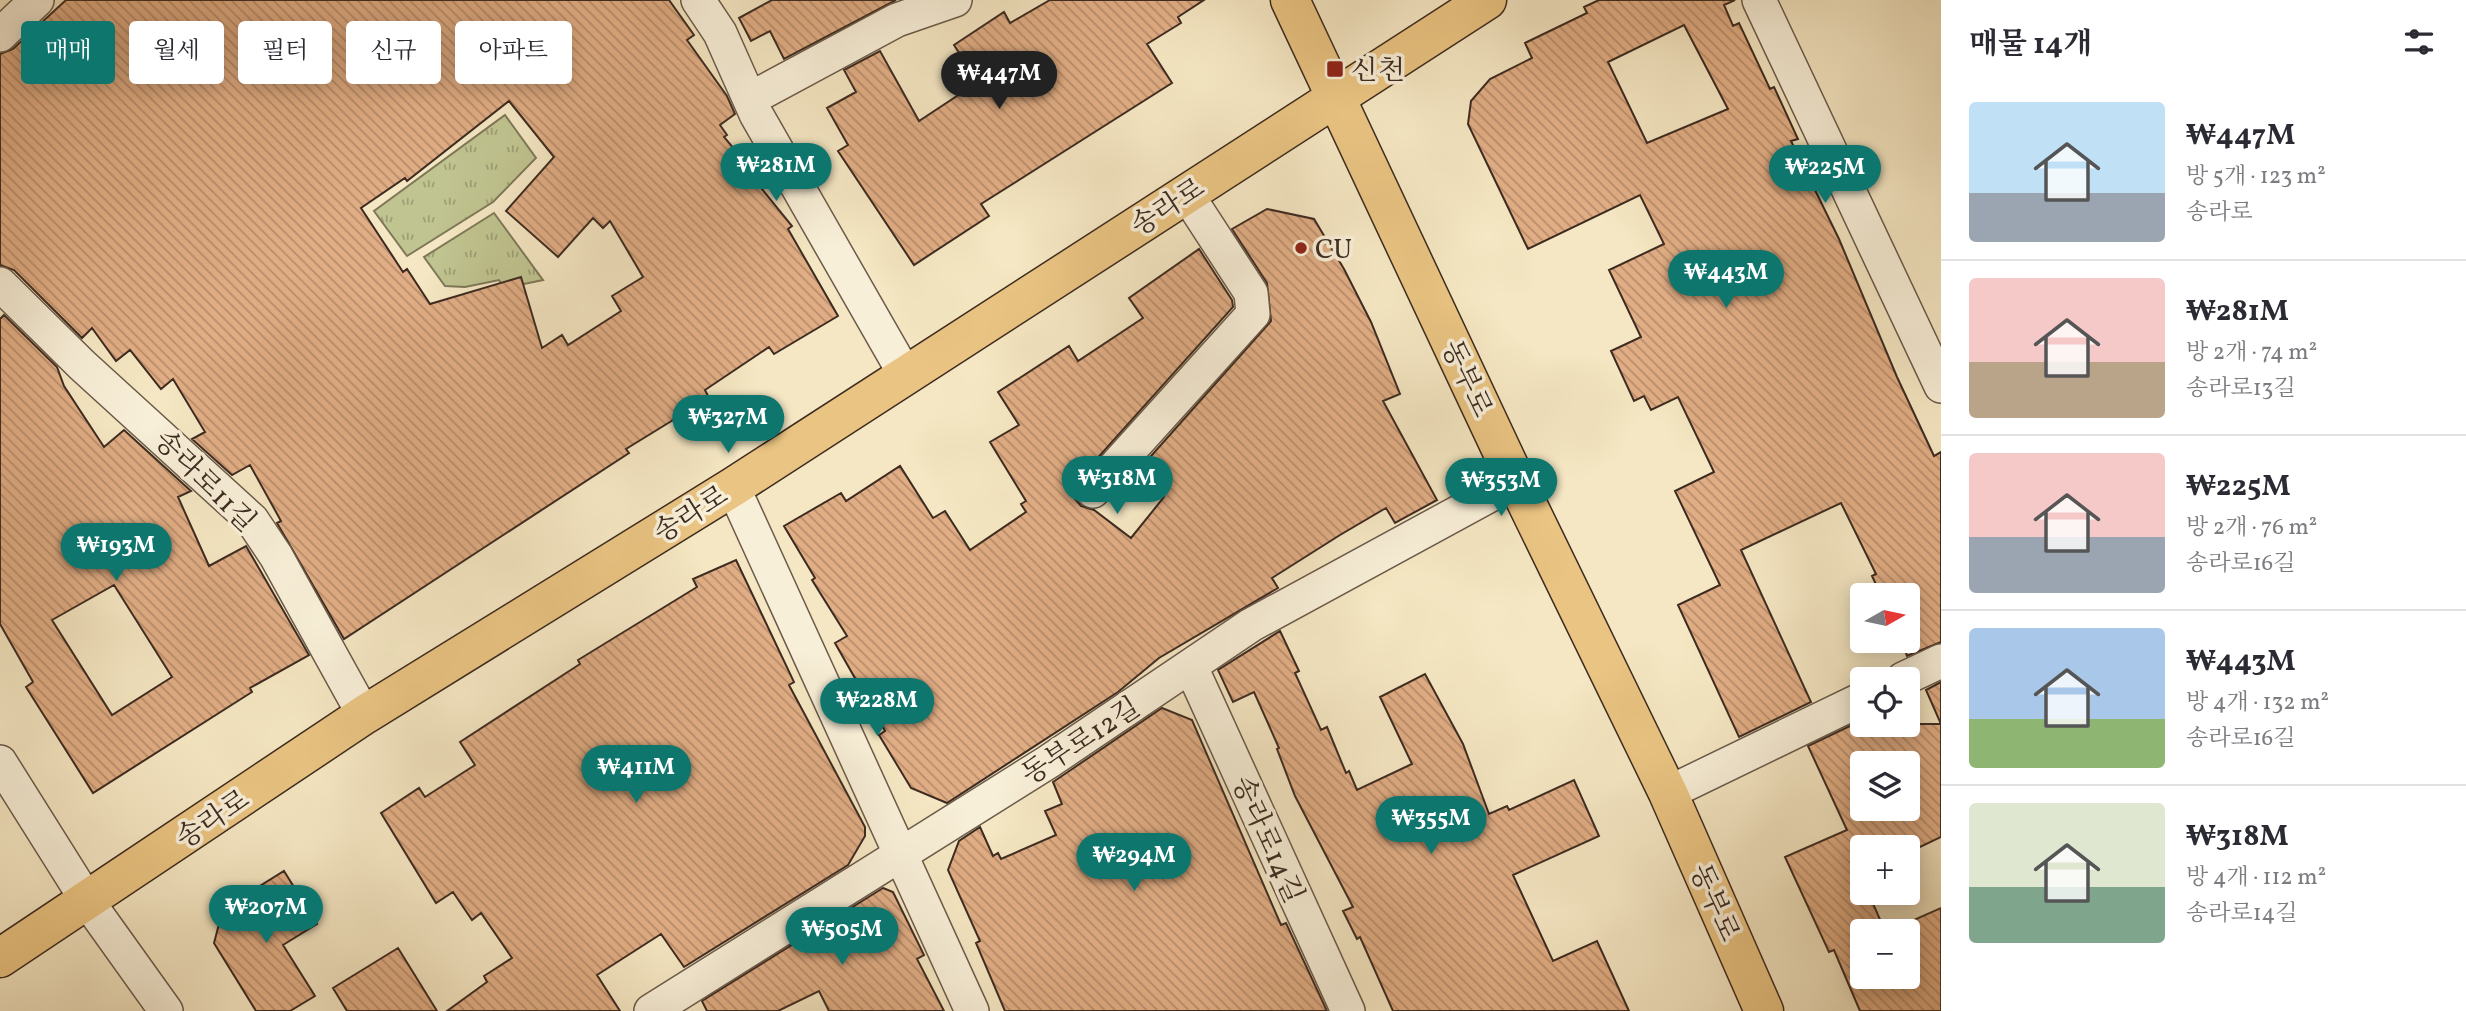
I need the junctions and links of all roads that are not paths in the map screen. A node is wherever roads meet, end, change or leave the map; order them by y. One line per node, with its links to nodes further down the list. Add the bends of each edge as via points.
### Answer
1 (37, 0): 7 (street)
2 (698, 0): 9 (street, via 720,33)
3 (955, 0): 9 (street, via 897,20)
4 (1290, 0): 8 (main road, 동부로)
5 (1487, 0): 8 (main road, 송라로)
6 (1759, 0): 13 (street)
7 (0, 35)
8 (1336, 97): 10 (main road, 송라로); 14 (main road, 동부로)
9 (750, 99): 12 (street)
10 (1186, 193): 12 (main road, 송라로); 16 (street, via 1251,293 1253,314)
11 (0, 284): 21 (street, 송라로11길, via 252,520)
12 (906, 376): 15 (main road, 송라로)
13 (1941, 386)
14 (1516, 481): 18 (street, 동부로12길, via 1251,625); 23 (main road, 동부로)
15 (733, 487): 21 (main road, 송라로); 24 (street)
16 (1093, 491)
17 (1941, 661): 19 (street)
18 (1191, 667): 24 (street, 동부로12길); 30 (street, 송라로14길)
19 (1920, 671)
20 (1850, 705): 23 (street)
21 (364, 715): 25 (main road, 송라로)
22 (0, 762): 25 (street)
23 (1668, 793): 31 (main road, 동부로)
24 (900, 852): 28 (street, 동부로12길); 29 (street)
25 (88, 902): 26 (main road, 송라로); 27 (street)
26 (0, 958)
27 (166, 1011)
28 (651, 1011)
29 (972, 1011)
30 (1348, 1011)
31 (1764, 1011)

